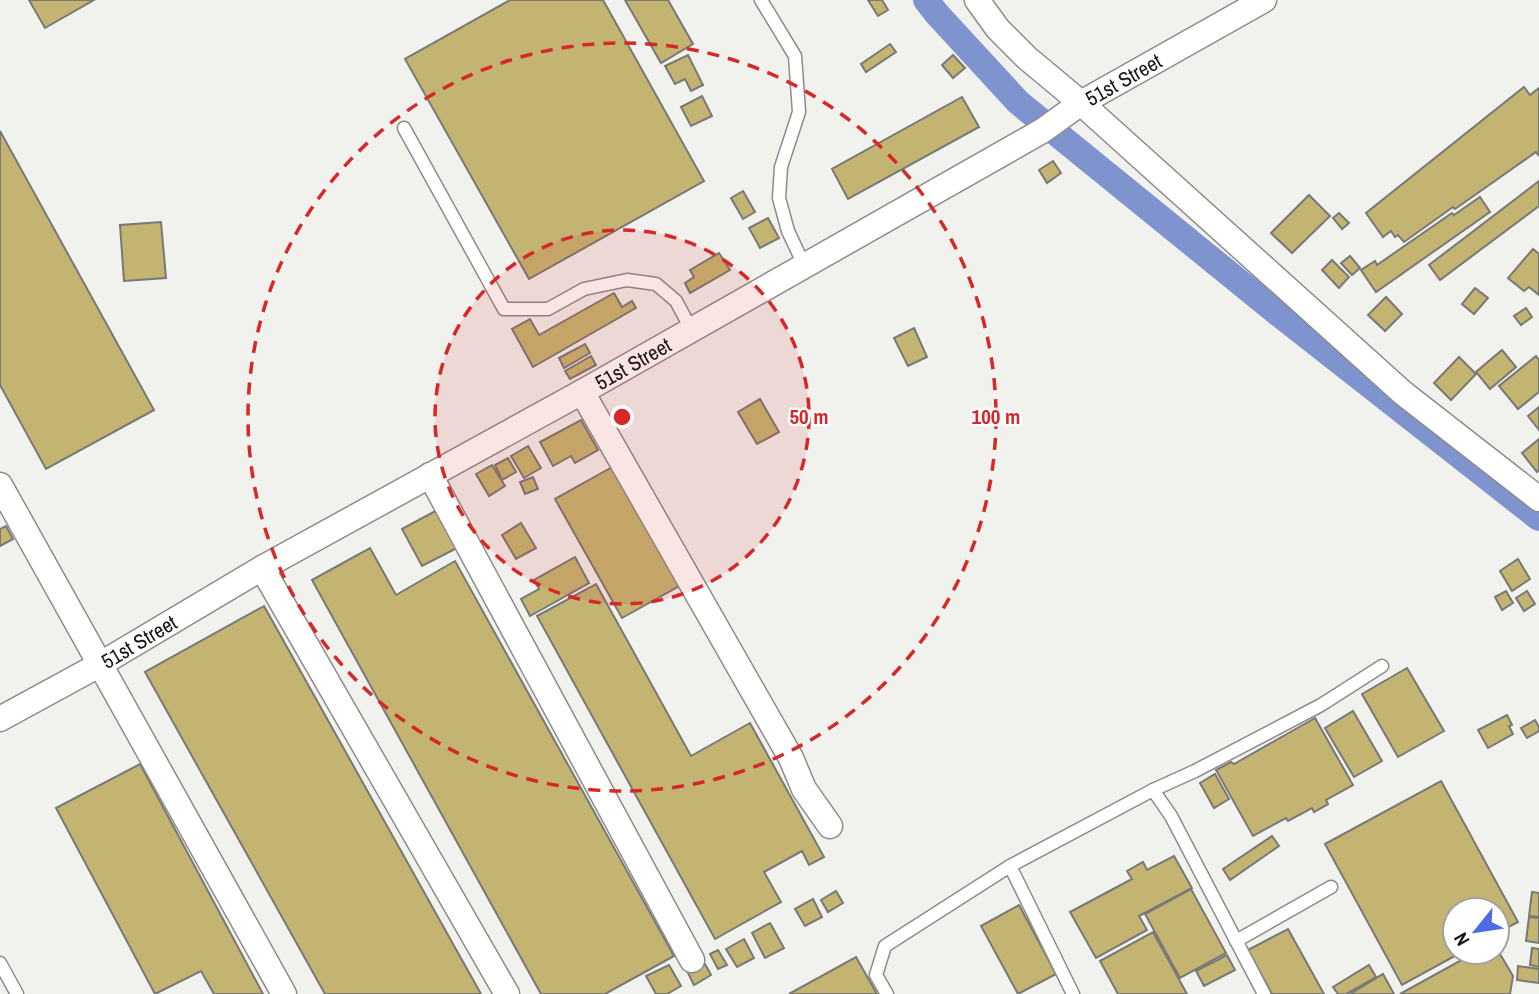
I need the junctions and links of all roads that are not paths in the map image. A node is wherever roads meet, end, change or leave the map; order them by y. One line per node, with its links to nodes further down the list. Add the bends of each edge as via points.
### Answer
1 (761, 0): 6 (lane, via 795,56 799,113 781,167 779,198)
2 (977, 0): 4 (street, via 998,29)
3 (1264, 0): 4 (street, 51st Street)
4 (1074, 108): 6 (street, 51st Street, via 1042,131); 11 (street, via 1403,393)
5 (404, 128): 7 (lane, via 504,309 548,309 584,289 627,280 656,284 676,301)
6 (804, 265): 7 (street, 51st Street)
7 (691, 329): 8 (street, 51st Street)
8 (582, 392): 9 (street, 51st Street); 17 (street, via 785,746 804,789)
9 (430, 475): 12 (street, 51st Street); 21 (street)
10 (0, 485): 13 (street)
11 (1539, 499)
12 (262, 568): 13 (street, 51st Street); 25 (street)
13 (99, 665): 15 (street, 51st Street); 24 (street)
14 (1382, 666): 16 (lane, via 1321,705)
15 (0, 719)
16 (1153, 790): 18 (lane); 20 (lane)
17 (830, 826)
18 (1010, 866): 26 (lane, via 885,946 876,975); 27 (lane)
19 (1331, 887): 20 (lane)
20 (1236, 942): 28 (lane)
21 (692, 960)
22 (0, 963): 23 (lane)
23 (17, 994)
24 (284, 994)
25 (507, 994)
26 (887, 994)
27 (1073, 994)
28 (1264, 994)

